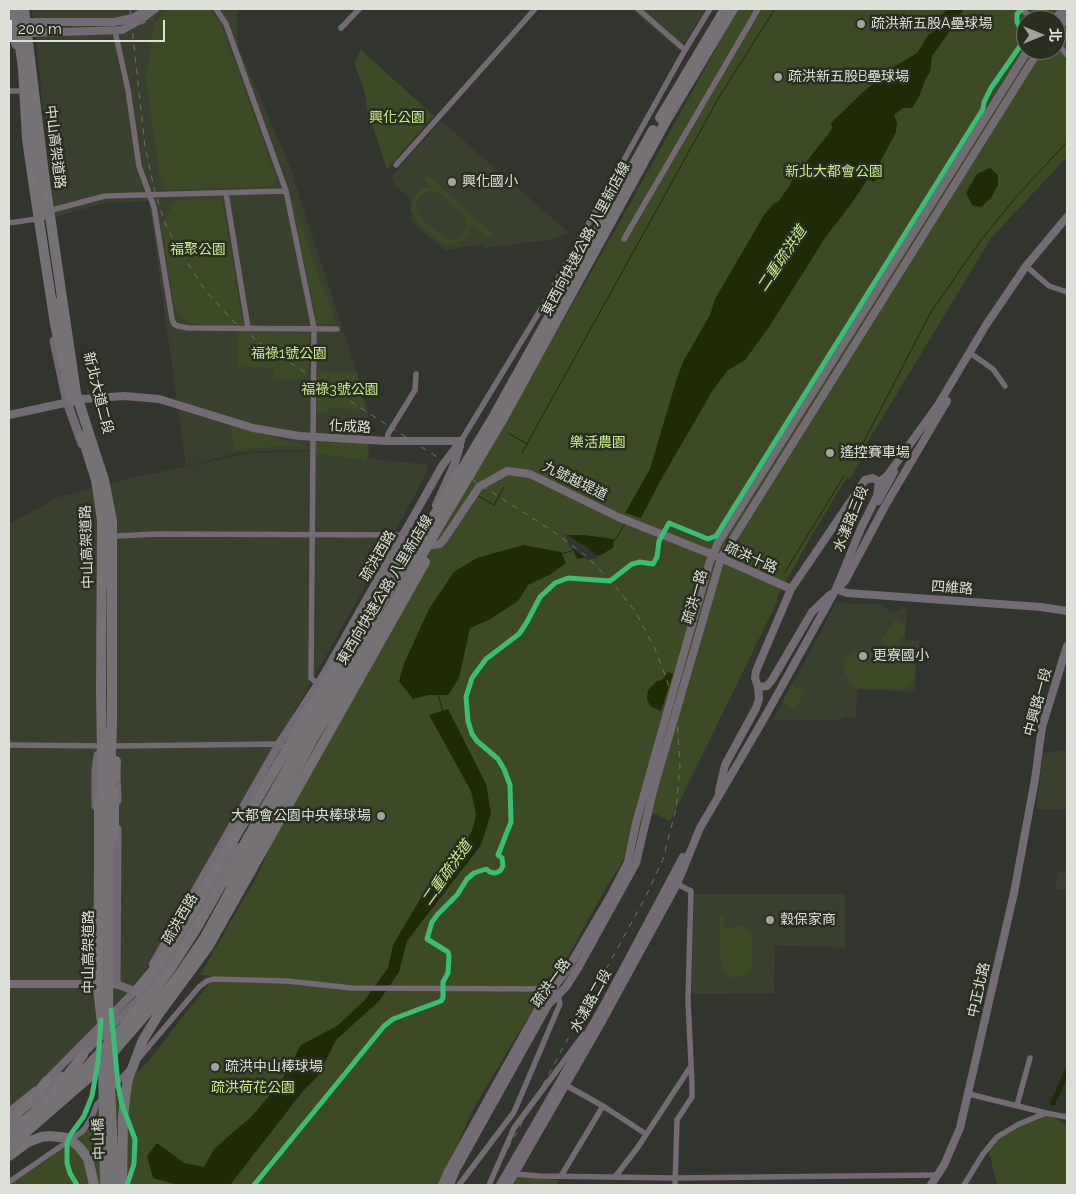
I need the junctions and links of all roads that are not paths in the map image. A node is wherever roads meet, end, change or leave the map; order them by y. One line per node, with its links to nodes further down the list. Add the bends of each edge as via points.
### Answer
1 (15, 9): 74 (highway, 中山高架道路, bridge, via 27,139 55,324 64,374 96,480 100,507)
2 (19, 9): 14 (main road)
3 (24, 9): 14 (main road); 42 (highway, 中山高架道路, bridge, via 45,182)
4 (147, 9): 14 (street, via 121,22)
5 (155, 9): 16 (street, via 128,28)
6 (216, 9): 25 (street, via 226,24)
7 (359, 9): 15 (street)
8 (535, 9): 24 (street)
9 (638, 9): 19 (street)
10 (710, 9): 19 (street)
11 (724, 9): 50 (highway, 東西向快速公路 八里新店線, bridge)
12 (734, 9): 35 (highway, 東西向快速公路 八里新店線, bridge, via 666,120)
13 (758, 9): 32 (street)
14 (15, 20): 17 (highway); 18 (main road)
15 (342, 28)
16 (115, 31): 17 (street); 27 (street, via 139,166)
17 (28, 33): 18 (street); 28 (main road, 新北大道二段); 42 (highway, bridge, via 31,118 44,224 64,343)
18 (10, 35): 23 (main road, 新北大道二段, via 18,54)
19 (685, 50): 47 (street, via 516,352)
20 (1022, 60): 57 (street, 疏洪一路, via 723,536)
21 (1033, 60): 57 (street, 疏洪一路)
22 (9, 91): 23 (street)
23 (21, 91): 30 (main road, 新北大道二段)
24 (396, 165)
25 (286, 191): 26 (street); 37 (street)
26 (226, 193): 27 (street); 36 (street)
27 (150, 195): 28 (street, via 105,196); 36 (street, via 174,324 182,328)
28 (52, 210): 42 (main road, 新北大道二段)
29 (1067, 217): 33 (street, 水漾路三段)
30 (36, 219): 31 (street); 43 (main road, 新北大道二段, via 56,355)
31 (9, 223)
32 (624, 239)
33 (1026, 266): 34 (street, via 1049,286); 39 (street, 水漾路三段)
34 (1067, 292)
35 (571, 296): 62 (highway, bridge, via 560,326 521,400); 101 (highway, 東西向快速公路 八里新店線, bridge, via 484,451 313,739 205,937 177,978 110,1056)
36 (248, 328): 37 (street)
37 (314, 328): 38 (street); 45 (street)
38 (337, 329)
39 (970, 353): 41 (street, via 994,369); 49 (street, 水漾路三段, via 938,405); 59 (street, via 963,373 845,581)
40 (416, 374): 46 (street, via 415,390)
41 (1005, 386)
42 (80, 396): 43 (street, 化成路); 45 (street, 化成路, via 159,399 253,428); 55 (main road, 新北大道二段, via 109,483); 82 (highway, 中山高架道路, bridge, via 109,501 113,536)
43 (67, 402): 44 (street, 化成路); 48 (main road, 新北大道二段)
44 (9, 415)
45 (313, 437): 46 (street, 化成路); 54 (street)
46 (387, 441): 47 (street, 化成路)
47 (461, 441): 53 (street, 九號越堤道, via 456,463 422,535 432,545 440,544 446,538 479,487 507,471 530,474); 56 (street, 疏洪西路, via 442,466)
48 (85, 453): 67 (main road, 新北大道二段, via 98,514); 74 (highway, bridge, via 96,476 106,515 107,692)
49 (895, 464): 51 (street, 水漾路三段); 52 (street, via 893,475)
50 (455, 482): 80 (highway, bridge, via 409,542 166,956); 98 (highway, 東西向快速公路 八里新店線, bridge, via 376,612 169,971 88,1066)
51 (879, 482): 52 (street, 水漾路三段); 58 (street, via 873,478 865,480)
52 (870, 510): 59 (street, 水漾路三段)
53 (645, 528): 57 (street, 疏洪十路)
54 (312, 534): 55 (street); 56 (street); 63 (street, via 310,678)
55 (117, 536): 68 (main road, 新北大道二段)
56 (403, 536): 63 (street, 疏洪西路)
57 (717, 556): 58 (street, 疏洪十路); 79 (street, 疏洪一路, via 636,863 578,968 566,987)
58 (791, 589): 64 (street, via 756,671)
59 (836, 589): 60 (street, 四維路, via 848,593); 64 (street, via 812,612 772,680 767,686); 73 (street, 水漾路三段)
60 (1067, 611)
61 (1067, 646): 72 (street, 中興路一段, via 1042,727)
62 (359, 679): 80 (highway, bridge, via 300,760 192,944); 112 (highway, bridge, via 208,947 143,1040 128,1078 125,1098)
63 (318, 684): 65 (street, 疏洪西路); 69 (street, 疏洪西路)
64 (758, 687): 73 (street, via 756,708 726,765)
65 (279, 744): 68 (street); 69 (street); 80 (street, 疏洪西路)
66 (9, 745): 67 (street)
67 (98, 746): 68 (street); 70 (main road, 新北大道二段)
68 (116, 746): 71 (main road, 新北大道二段)
69 (287, 749): 80 (street, 疏洪西路, via 189,931 169,962)
70 (98, 759): 77 (main road, 新北大道二段); 82 (highway, bridge, via 98,988)
71 (116, 761): 78 (main road, 新北大道二段); 82 (highway, bridge, via 112,992)
72 (1032, 794): 88 (street, 中正北路, via 1005,938)
73 (718, 798): 75 (street, 水漾路二段)
74 (103, 812): 82 (highway, 中山高架道路, bridge)
75 (674, 882): 81 (street, 水漾路二段); 85 (street, via 691,891 688,1000); 87 (street, 水漾路二段)
76 (9, 984): 77 (street)
77 (95, 984): 78 (street)
78 (116, 984): 80 (street)
79 (555, 992): 92 (street, via 560,1004); 108 (street, via 542,989 372,988 287,981 207,981 97,1104 83,1131); 113 (street, 疏洪一路, via 541,1004); 114 (street, 疏洪一路)
80 (140, 993): 83 (street, 疏洪西路); 86 (street, 疏洪西路)
81 (598, 1015): 87 (street, 水漾路二段); 94 (street)
82 (105, 1032): 110 (highway, 中山橋, bridge); 111 (highway, 中山橋, bridge)
83 (83, 1055): 97 (street, 疏洪西路); 100 (highway, via 53,1094)
84 (1030, 1058): 89 (street)
85 (691, 1066): 99 (street); 107 (street, via 692,1097 677,1120)
86 (47, 1081): 91 (street, 疏洪西路); 96 (highway)
87 (562, 1084): 90 (street); 103 (street, 水漾路二段); 117 (street, 水漾路二段)
88 (969, 1094): 89 (street); 104 (street, 中正北路, via 952,1149)
89 (1016, 1105): 93 (street)
90 (604, 1106): 99 (street); 105 (street)
91 (9, 1112)
92 (514, 1112): 94 (street); 115 (street)
93 (1046, 1113): 95 (street); 121 (street, via 997,1137)
94 (523, 1115): 116 (street)
95 (1066, 1116)
96 (9, 1120)
97 (9, 1126)
98 (9, 1134)
99 (646, 1134): 106 (street)
100 (9, 1141)
101 (9, 1147)
102 (9, 1156): 109 (highway, bridge, via 41,1137 68,1138 88,1158)
103 (515, 1174): 105 (street, via 548,1179); 118 (street, 水漾路二段)
104 (938, 1174): 107 (street); 120 (street, 中正北路)
105 (561, 1176): 106 (street)
106 (615, 1177): 107 (street)
107 (674, 1178): 119 (street)
108 (9, 1182)
109 (94, 1185)
110 (105, 1185)
111 (114, 1185)
112 (122, 1185)
113 (442, 1185)
114 (450, 1185)
115 (459, 1185)
116 (489, 1185)
117 (500, 1185)
118 (508, 1185)
119 (674, 1185)
120 (931, 1185)
121 (964, 1185)

